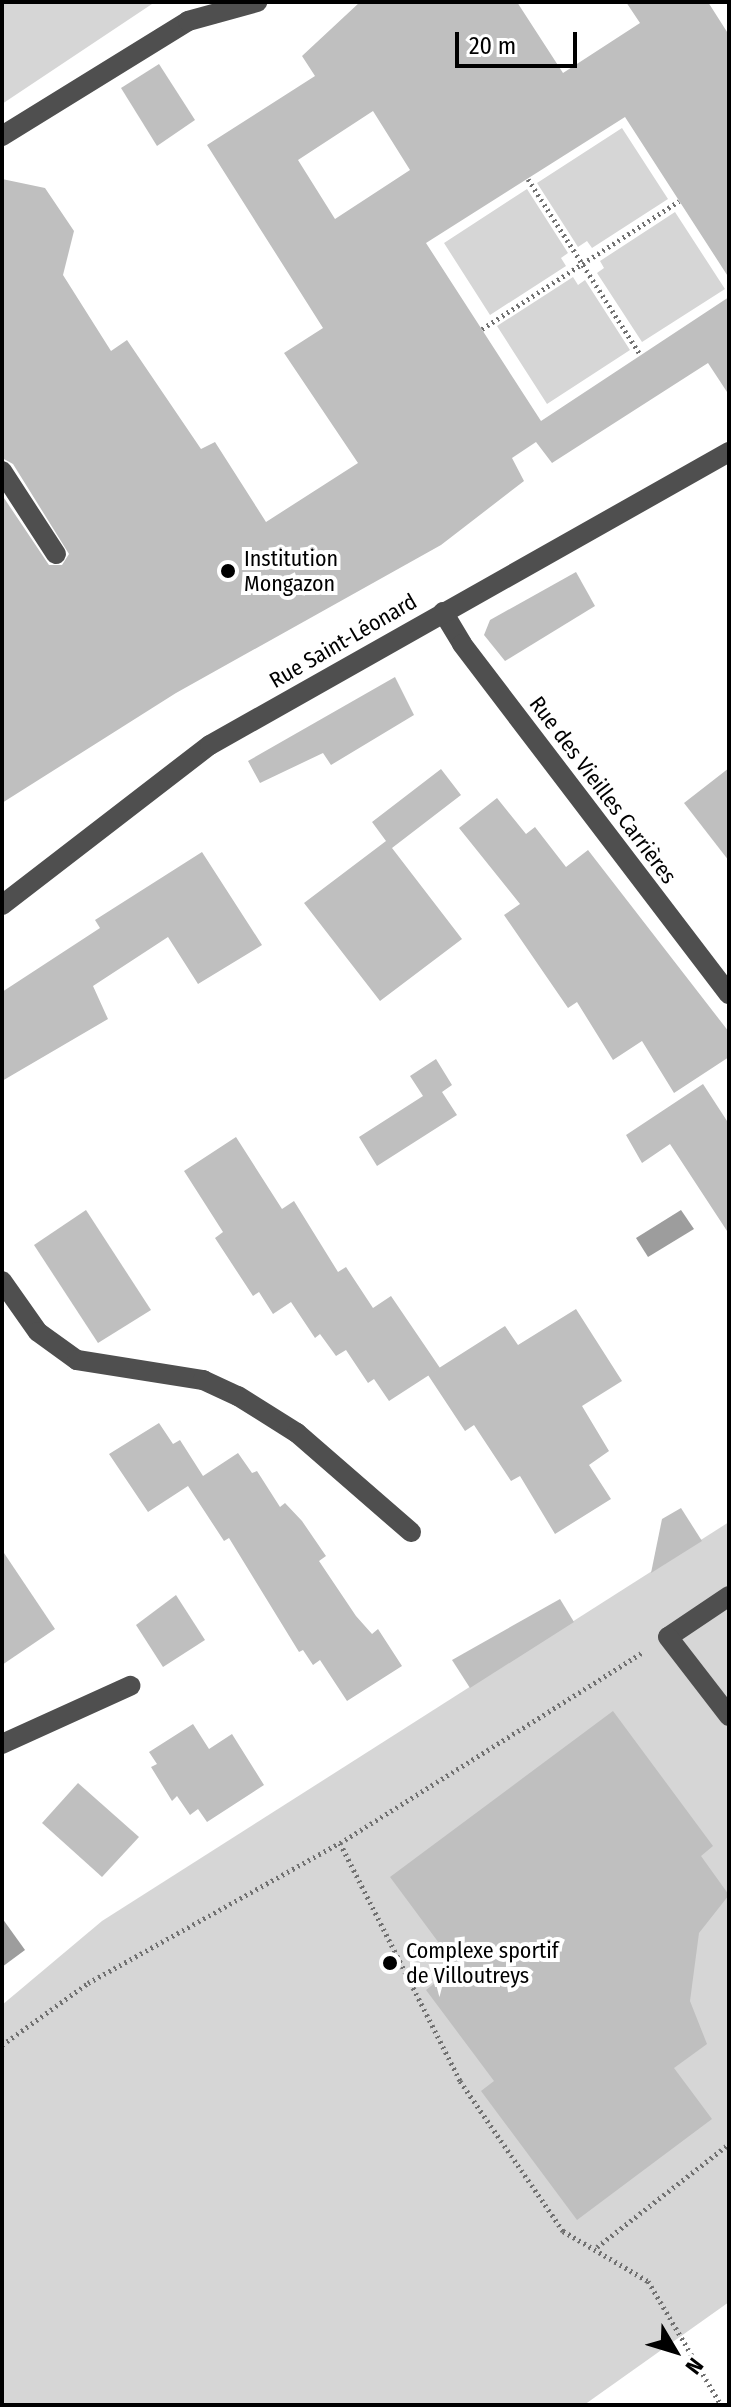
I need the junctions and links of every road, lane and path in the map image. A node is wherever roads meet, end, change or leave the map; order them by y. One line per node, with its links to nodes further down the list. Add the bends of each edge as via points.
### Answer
1 (257, 2): 2 (street, via 188,21)
2 (2, 136)
3 (528, 179): 5 (path)
4 (679, 201): 5 (path)
5 (582, 264): 6 (path); 7 (path)
6 (482, 329)
7 (640, 354)
8 (729, 452): 11 (street, Rue Saint-Léonard)
9 (2, 471): 10 (street)
10 (56, 554)
11 (443, 612): 12 (street, Rue Saint-Léonard, via 188,760); 13 (street, Rue des Vieilles Carrières)
12 (2, 905)
13 (729, 994)
14 (2, 1281): 15 (street, via 38,1332 77,1360 203,1380 238,1396 297,1433)
15 (411, 1532)
16 (729, 1596): 17 (street)
17 (668, 1637): 19 (street); 21 (path)
18 (130, 1686): 20 (street)
19 (729, 1716)
20 (2, 1744)
21 (340, 1843): 22 (path, via 88,1983); 24 (path, via 460,2081 563,2231)
22 (2, 2045)
23 (729, 2144): 24 (path)
24 (597, 2247): 25 (path, via 648,2281)
25 (721, 2405)

